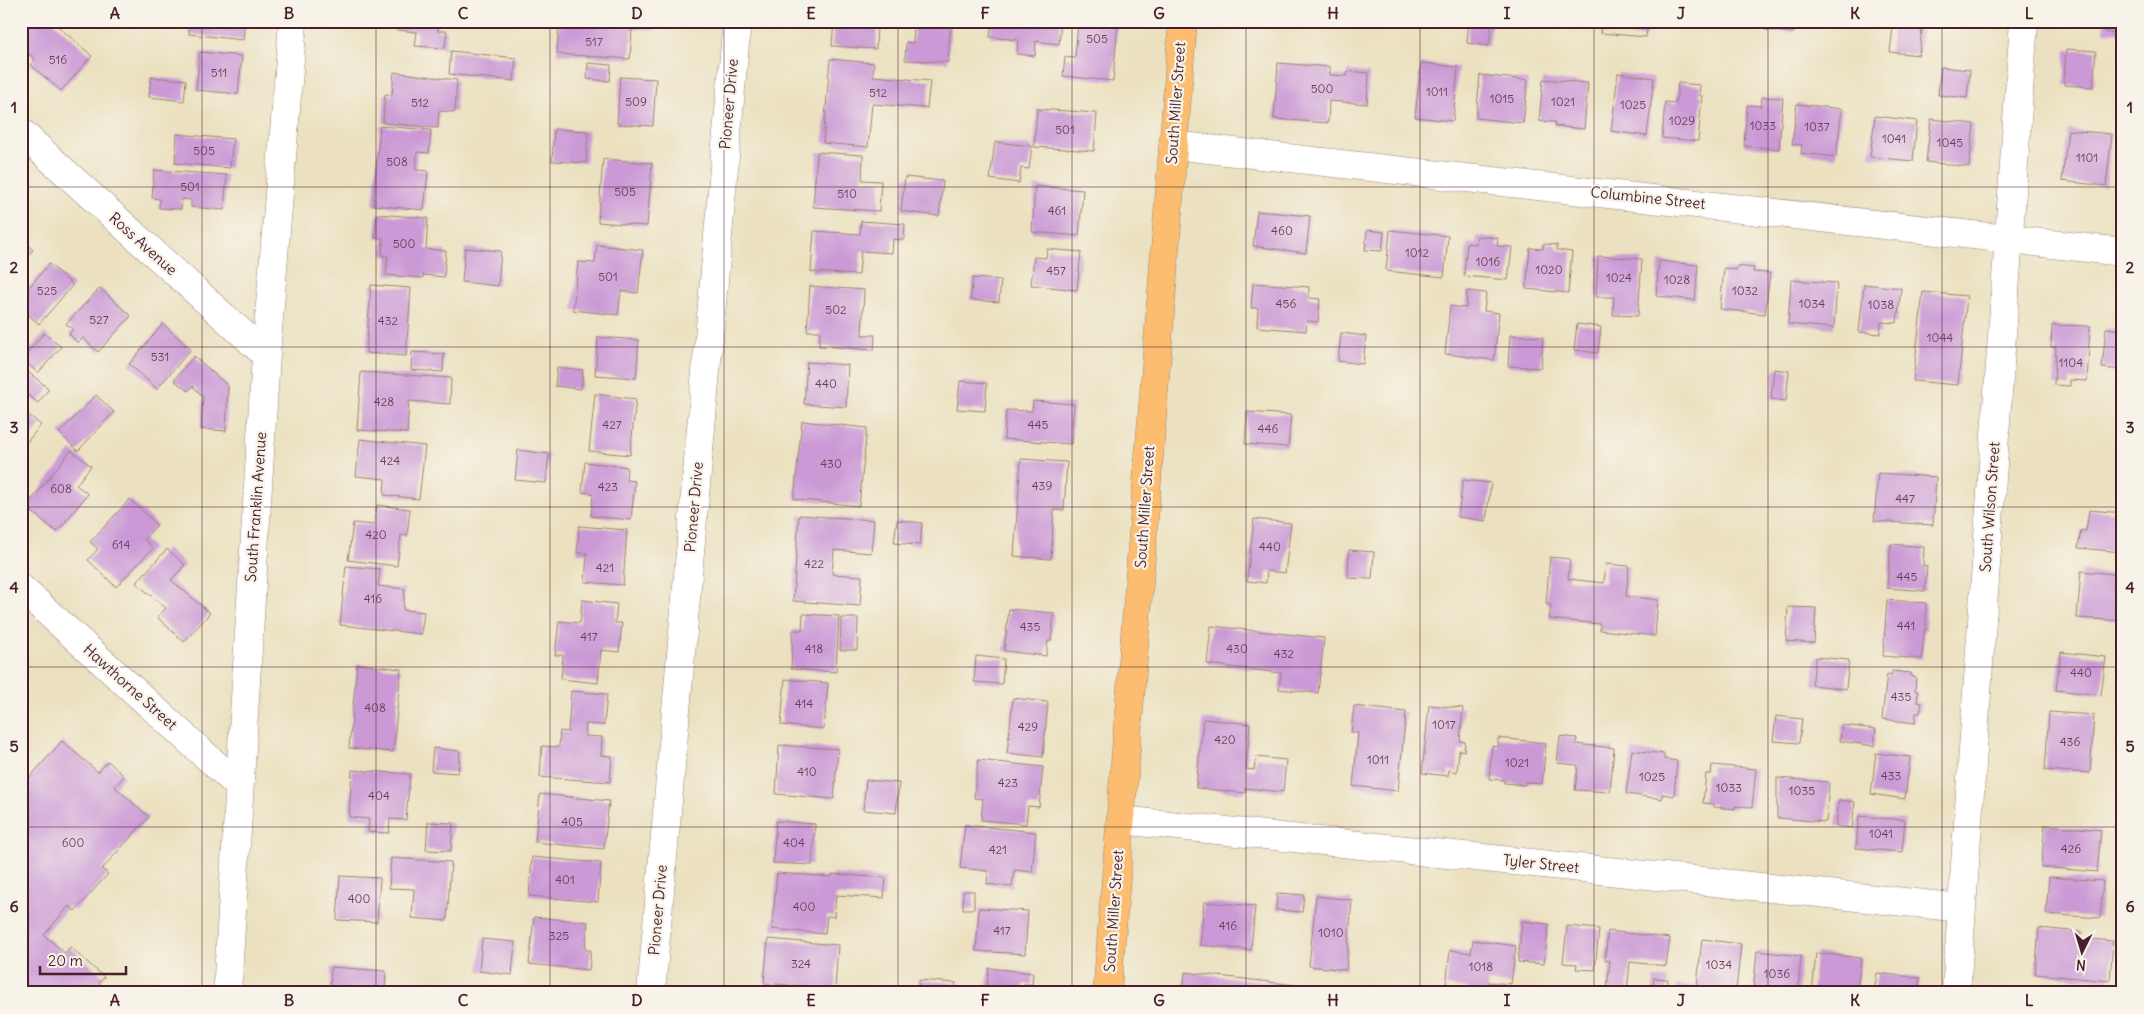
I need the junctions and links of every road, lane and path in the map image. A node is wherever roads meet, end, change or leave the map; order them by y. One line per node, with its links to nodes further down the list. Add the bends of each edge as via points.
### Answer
1 (293, 21): 9 (street, South Franklin Avenue)
2 (737, 21): 15 (street, Pioneer Drive)
3 (1183, 21): 6 (main road, South Miller Street)
4 (2024, 21): 7 (street, South Wilson Street)
5 (21, 132): 9 (street, Ross Avenue)
6 (1173, 145): 7 (street, Columbine Street); 12 (main road, South Miller Street)
7 (2009, 239): 8 (street, Columbine Street); 13 (street, South Wilson Street)
8 (2123, 252)
9 (266, 355): 11 (street, South Franklin Avenue)
10 (21, 588): 11 (street, Hawthorne Street)
11 (239, 786): 14 (street, South Franklin Avenue)
12 (1121, 820): 13 (street, Tyler Street); 16 (main road, South Miller Street)
13 (1962, 908): 17 (street, South Wilson Street)
14 (227, 993)
15 (651, 993)
16 (1107, 993)
17 (1956, 993)

